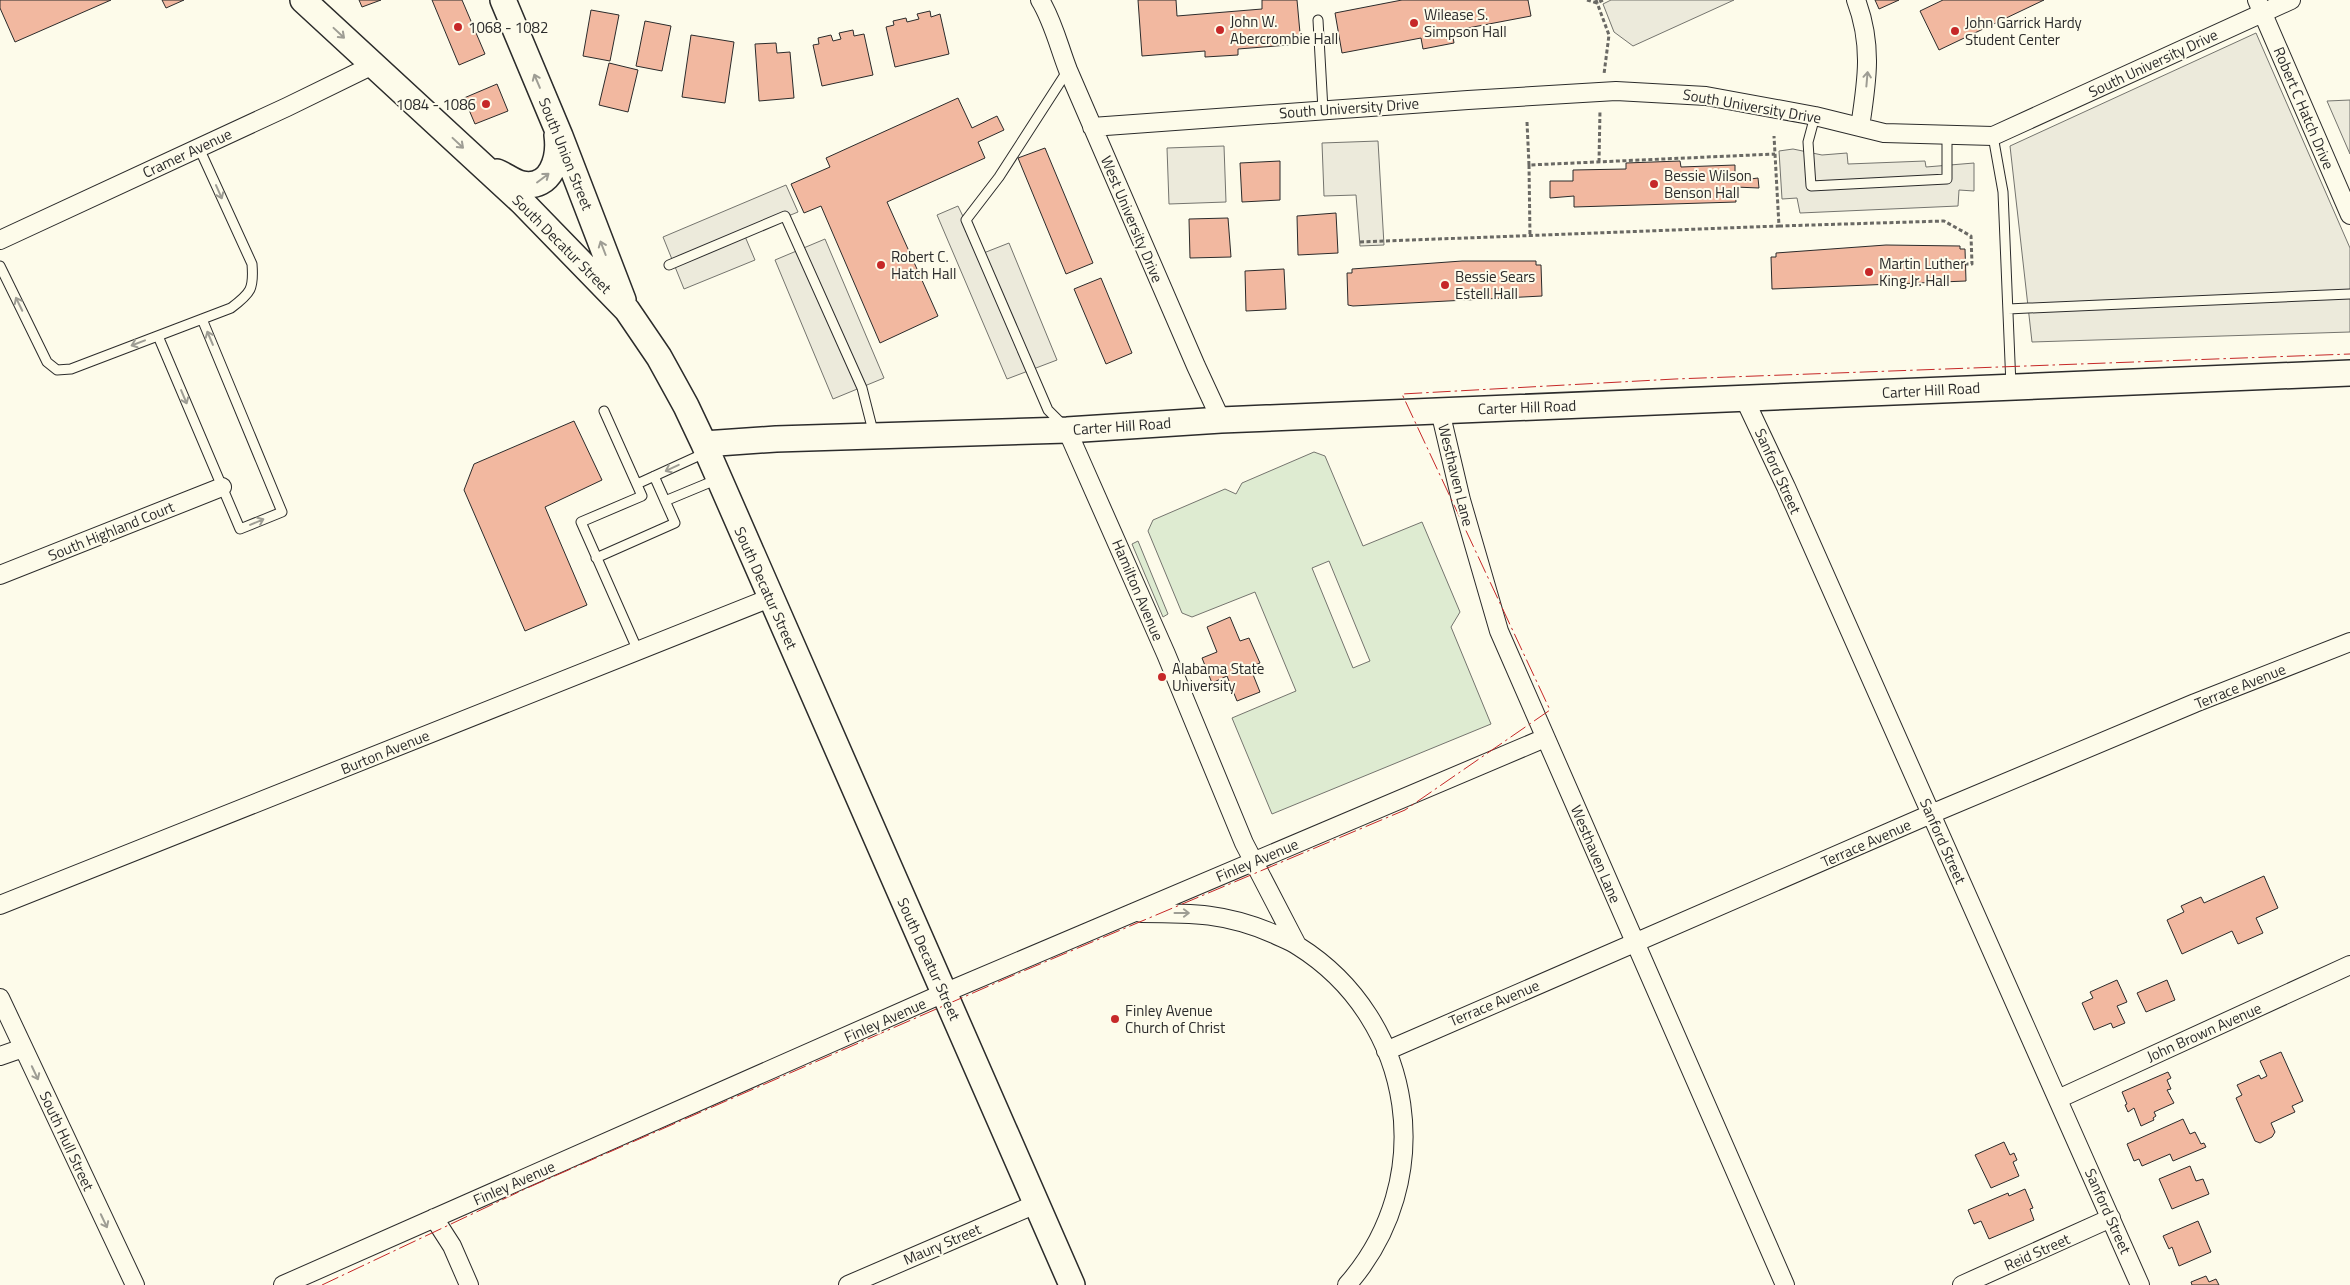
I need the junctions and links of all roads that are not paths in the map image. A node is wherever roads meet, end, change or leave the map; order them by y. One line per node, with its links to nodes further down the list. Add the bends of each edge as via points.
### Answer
1 (303, 0): 9 (main road, South Decatur Street, one-way to 9)
2 (503, 0): 15 (main road, South Union Street, one-way to 2)
3 (1040, 0): 7 (street, West University Drive)
4 (1856, 0): 14 (street, one-way to 4, via 1868,77 1866,36)
5 (2291, 0): 6 (street, South University Drive)
6 (2260, 6): 17 (street, South University Drive); 20 (street, Robert C Hatch Drive)
7 (1051, 8): 10 (street, West University Drive, via 1056,39)
8 (1318, 20): 11 (lane)
9 (373, 65): 18 (street, Cramer Avenue); 19 (main road, South Decatur Street, one-way to 19)
10 (1068, 70): 13 (street, West University Drive); 35 (lane, via 999,177 966,220 1048,410)
11 (1323, 110): 12 (street, South University Drive, via 1616,91 1706,96); 13 (street, South University Drive)
12 (1815, 116): 14 (street, South University Drive); 16 (lane, via 1808,142 1811,186 1947,179)
13 (1092, 127): 34 (street, West University Drive)
14 (1860, 127): 16 (street, South University Drive, via 1899,134)
15 (556, 128): 19 (main road, one-way to 15, via 524,184 531,185 544,179 557,160); 26 (main road, South Union Street, one-way to 15)
16 (1947, 134): 17 (street, South University Drive)
17 (1993, 136): 25 (lane, via 2003,192)
18 (199, 148): 21 (street, Cramer Avenue); 27 (lane, one-way to 27, via 252,264 254,282 248,294 231,308)
19 (483, 167): 26 (main road, South Decatur Street, via 522,202)
20 (2350, 215)
21 (0, 240)
22 (669, 265): 36 (lane, via 785,216 862,388)
23 (0, 266): 28 (lane, one-way to 23, via 71,369 57,370 47,362)
24 (2350, 294): 25 (lane)
25 (2008, 309): 30 (lane)
26 (627, 310): 37 (main road, South Decatur Street, via 659,357)
27 (202, 319): 28 (lane); 41 (lane, one-way to 27, via 240,529 282,512)
28 (158, 336): 41 (lane, one-way to 41)
29 (2350, 373): 30 (main road, Carter Hill Road)
30 (2011, 386): 31 (main road, Carter Hill Road)
31 (1744, 398): 33 (main road, Carter Hill Road); 49 (street, Sanford Street)
32 (604, 411): 40 (lane)
33 (1440, 411): 34 (main road, Carter Hill Road); 48 (street, Westhaven Lane, via 1461,500 1499,631)
34 (1221, 420): 35 (main road, Carter Hill Road)
35 (1067, 430): 36 (main road, Carter Hill Road); 50 (street, Hamilton Avenue)
36 (875, 437): 37 (main road, Carter Hill Road, via 776,439)
37 (705, 448): 38 (lane, one-way to 38); 39 (main road, South Decatur Street)
38 (654, 476): 40 (lane); 42 (lane)
39 (718, 479): 42 (lane); 45 (main road, South Decatur Street)
40 (637, 484): 43 (lane, via 642,496 581,522)
41 (222, 487): 44 (street, South Highland Court)
42 (665, 501): 43 (lane, via 675,523)
43 (596, 558): 47 (lane)
44 (0, 575)
45 (770, 598): 47 (street, Burton Avenue); 56 (main road, South Decatur Street)
46 (2350, 642): 49 (street, Terrace Avenue)
47 (638, 651): 51 (street, Burton Avenue)
48 (1545, 738): 50 (street, Finley Avenue); 53 (street, Westhaven Lane)
49 (1931, 814): 53 (street, Terrace Avenue); 61 (street, Sanford Street)
50 (1254, 861): 52 (street, Finley Avenue); 54 (street, Hamilton Avenue)
51 (0, 905)
52 (1133, 913): 54 (street, one-way to 54, via 1199,913 1237,919); 56 (street, Finley Avenue)
53 (1634, 944): 59 (street, Terrace Avenue); 71 (street, Westhaven Lane)
54 (1297, 945): 59 (street, via 1324,964 1354,994 1373,1022)
55 (2350, 965): 61 (street, John Brown Avenue)
56 (944, 993): 62 (main road, South Decatur Street); 63 (street, Finley Avenue)
57 (0, 998): 58 (street, South Hull Street)
58 (23, 1048): 60 (street); 65 (street, South Hull Street, one-way to 65)
59 (1386, 1051): 70 (street, via 1403,1107 1404,1156 1386,1225 1364,1266)
60 (0, 1056)
61 (2058, 1099): 64 (street, Sanford Street)
62 (1036, 1204): 68 (street, Maury Street); 69 (main road, South Decatur Street)
63 (434, 1218): 66 (street, Finley Avenue); 67 (street, via 452,1246)
64 (2111, 1218): 72 (street, Reid Street); 73 (street, Sanford Street)
65 (135, 1285)
66 (283, 1285)
67 (469, 1285)
68 (848, 1285)
69 (1072, 1285)
70 (1347, 1285)
71 (1785, 1285)
72 (1962, 1285)
73 (2140, 1285)

